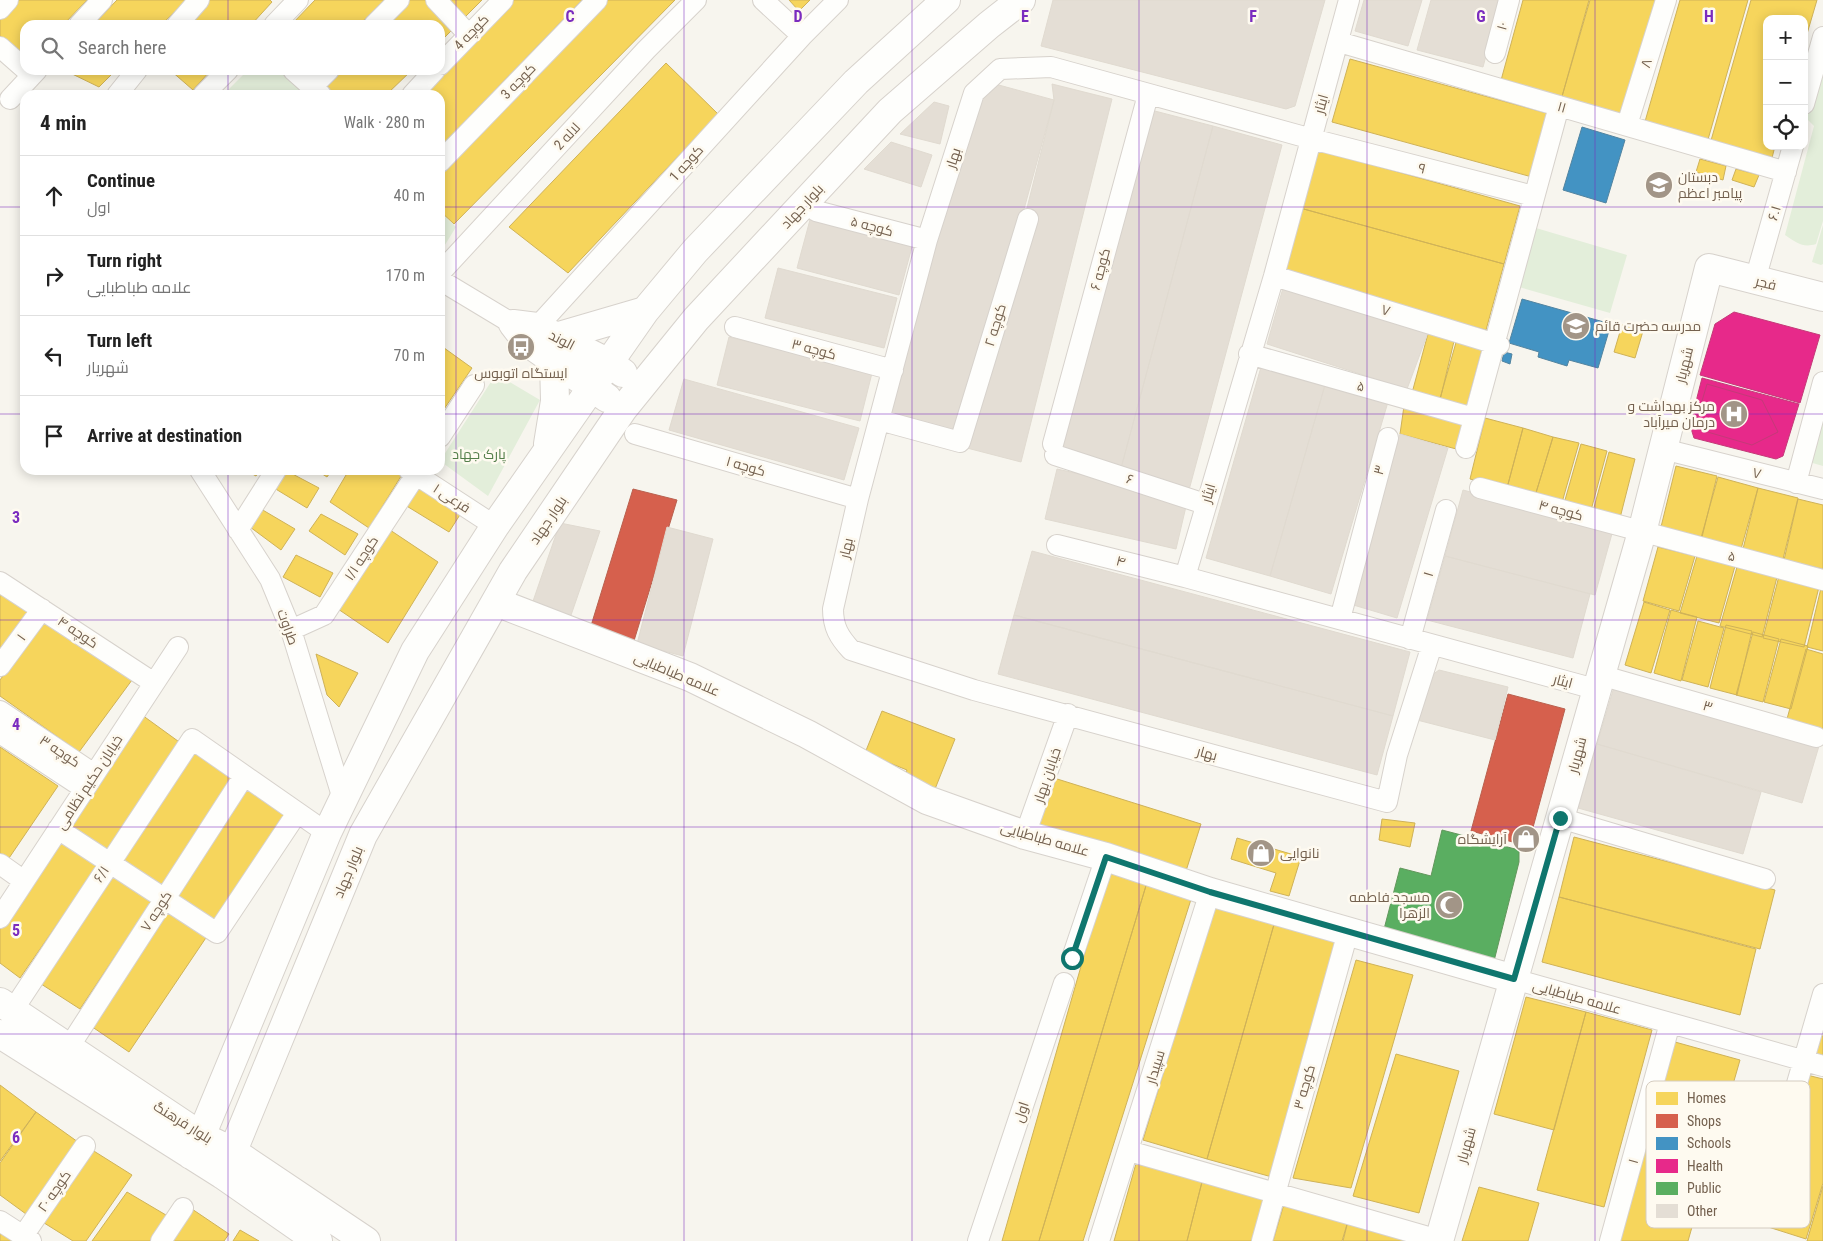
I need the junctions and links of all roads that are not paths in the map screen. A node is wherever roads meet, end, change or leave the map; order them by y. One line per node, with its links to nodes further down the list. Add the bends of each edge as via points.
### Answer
1 (8, 0): 17 (street)
2 (102, 0): 18 (street)
3 (199, 0): 19 (street)
4 (399, 0): 21 (street)
5 (436, 0): 22 (street)
6 (503, 0): 22 (street, کوچه 4)
7 (597, 0): 48 (street, کوچه 3)
8 (696, 0): 54 (street, لاله 2)
9 (763, 0): 23 (street)
10 (838, 0): 23 (street, کوچه 1)
11 (946, 0): 60 (main road, via 856,82 695,250)
12 (1021, 0): 69 (main road, بلوار جهاد, via 890,111 696,319)
13 (1349, 0): 25 (street, ایثار)
14 (1509, 0): 27 (street, ۱۰)
15 (1666, 0): 45 (street, ۸)
16 (289, 3): 20 (street)
17 (0, 9)
18 (84, 20)
19 (181, 20)
20 (277, 20)
21 (379, 20)
22 (468, 34): 28 (street, کوچه 4)
23 (802, 36): 62 (street, کوچه 1)
24 (1823, 36): 41 (street)
25 (1338, 42): 44 (street, ۱۱); 46 (street, ایثار)
26 (0, 47): 29 (street)
27 (1494, 52)
28 (445, 59)
29 (20, 63)
30 (28, 75): 43 (street)
31 (133, 75): 36 (street)
32 (223, 75): 37 (street)
33 (298, 75): 38 (street)
34 (326, 75): 39 (street)
35 (430, 75): 40 (street)
36 (120, 90)
37 (208, 90)
38 (315, 90)
39 (317, 90)
40 (417, 90)
41 (1808, 90)
42 (1148, 95): 46 (street, بهار); 53 (street, بهار, via 1051,67 1000,69 974,93); 79 (street, کوچه ۶)
43 (12, 100)
44 (1559, 106): 45 (street, ۱۱); 50 (street)
45 (1627, 126): 49 (street, ۱۱)
46 (1312, 139): 50 (street, ۹); 56 (street, ایثار)
47 (1791, 150): 49 (street, ۶.۱)
48 (445, 157)
49 (1786, 172): 57 (street, ۶.۱)
50 (1533, 196): 63 (street)
51 (816, 211): 53 (street, کوچه ۵)
52 (1028, 219): 72 (street, کوچه ۲, via 960,442 883,421)
53 (927, 240): 66 (street, بهار)
54 (445, 268)
55 (1709, 268): 57 (main road, فجر); 78 (main road, شهریار)
56 (1274, 276): 63 (street, ۷); 64 (street, ایثار)
57 (1755, 280): 59 (main road, فجر)
58 (445, 283): 62 (street, الوند)
59 (1823, 297)
60 (644, 311): 62 (main road); 65 (main road)
61 (736, 327): 66 (street, کوچه ۳)
62 (540, 337): 65 (main road, الوند); 70 (main road, الوند); 80 (main road, via 555,401)
63 (1497, 344): 73 (street)
64 (1249, 354): 73 (street, ۵); 89 (street, ایثار)
65 (609, 363): 69 (main road, الوند); 70 (main road)
66 (893, 370): 72 (street, بهار)
67 (1823, 382): 85 (street)
68 (474, 385): 74 (street)
69 (641, 385): 71 (main road, بلوار جهاد)
70 (592, 387): 71 (main road, الوند); 80 (main road)
71 (623, 409): 98 (main road, بلوار جهاد, via 513,571)
72 (881, 414): 88 (street, بهار)
73 (1474, 418): 77 (street)
74 (445, 429)
75 (634, 434): 88 (street, کوچه ۱)
76 (1388, 438): 100 (street, ۳)
77 (1466, 448)
78 (1663, 449): 85 (street, ۷); 93 (main road, شهریار)
79 (1054, 450): 89 (street, ۶)
80 (546, 453): 91 (main road)
81 (203, 475): 92 (street, طراوت)
82 (273, 475): 92 (street)
83 (412, 475): 101 (street, کوچه ۱/۱, via 324,615)
84 (420, 475): 91 (street, فرعی ۱)
85 (1796, 483): 87 (street, ۷)
86 (1480, 488): 93 (street, کوچه ۴)
87 (1823, 489)
88 (858, 499): 109 (street, بهار, via 832,609 833,624 842,641 851,650 974,690)
89 (1205, 504): 95 (street, ایثار)
90 (1446, 510): 102 (street, ۱)
91 (495, 526): 114 (main road, via 415,651)
92 (238, 530): 101 (street, طراوت, via 270,579)
93 (1642, 532): 96 (street, ۵); 106 (main road, شهریار)
94 (1057, 545): 95 (street, ۴)
95 (1185, 577): 100 (street, ایثار)
96 (1823, 580)
97 (0, 582): 99 (street, کوچه ۴)
98 (496, 602): 119 (main road, علامه طباطبایی, via 690,677 806,734 927,800); 145 (main road, بلوار جهاد, via 363,835)
99 (42, 609): 105 (street, ۱); 107 (street, کوچه ۴)
100 (1340, 619): 102 (street, ایثار)
101 (290, 630): 114 (street, طراوت)
102 (1410, 639): 103 (street, ایثار)
103 (1432, 645): 106 (street, ایثار); 109 (street, بهار, via 1397,755 1387,802)
104 (178, 647): 107 (street, خیابان حکیم نظامی)
105 (0, 666)
106 (1598, 682): 111 (street, ۳); 116 (main road, شهریار)
107 (154, 683): 113 (street, خیابان حکیم نظامی)
108 (0, 711): 113 (street, کوچه ۳)
109 (1068, 714): 119 (street, خیابان بهار)
110 (0, 733): 113 (street, کوچه ۳)
111 (1816, 737)
112 (244, 776): 115 (street); 121 (street, ۶/۱, via 192,739); 126 (street, کوچه ۷)
113 (90, 781): 117 (street, خیابان حکیم نظامی)
114 (343, 800): 118 (main road)
115 (297, 814): 118 (street); 126 (street, via 217,933)
116 (1560, 818): 123 (street); 130 (main road, شهریار)
117 (58, 829): 121 (street); 124 (street, خیابان حکیم نظامی)
118 (326, 833): 143 (main road)
119 (1026, 835): 120 (main road, علامه طباطبایی)
120 (1106, 857): 125 (main road, علامه طباطبایی); 129 (street)
121 (109, 862): 126 (street); 133 (street, ۶/۱)
122 (0, 864): 124 (street)
123 (1764, 879)
124 (24, 881): 127 (street, خیابان حکیم نظامی)
125 (1210, 892): 128 (main road, علامه طباطبایی); 144 (street, سپیدار)
126 (164, 899): 136 (street, کوچه ۷)
127 (0, 918)
128 (1348, 932): 130 (main road, علامه طباطبایی); 146 (street, کوچه ۳)
129 (1072, 958)
130 (1514, 979): 134 (street, علامه طباطبایی); 150 (main road, شهریار)
131 (1064, 983): 154 (street, اول)
132 (1823, 994): 137 (street)
133 (6, 1006): 136 (main road, بلوار فرهنگ)
134 (1670, 1023): 137 (street, علامه طباطبایی); 139 (street, ۱)
135 (0, 1034): 143 (main road, بلوار فرهنگ)
136 (69, 1047): 143 (main road, بلوار فرهنگ)
137 (1803, 1061): 138 (street, علامه طباطبایی); 140 (street)
138 (1823, 1066)
139 (1654, 1081)
140 (1797, 1081)
141 (1646, 1110): 157 (street, ۱)
142 (85, 1146): 149 (street, کوچه ۲۰)
143 (196, 1146): 145 (main road, بلوار فرهنگ)
144 (1129, 1151): 146 (street); 155 (street, سپیدار)
145 (227, 1162): 152 (main road, بلوار فرهنگ); 153 (main road, بلوار فرهنگ)
146 (1275, 1193): 150 (street); 156 (street, کوچه ۳)
147 (183, 1208): 151 (street)
148 (0, 1221): 149 (street)
149 (27, 1239)
150 (1439, 1240)
151 (161, 1241)
152 (318, 1241)
153 (366, 1241)
154 (978, 1241)
155 (1099, 1241)
156 (1262, 1241)
157 (1610, 1241)

